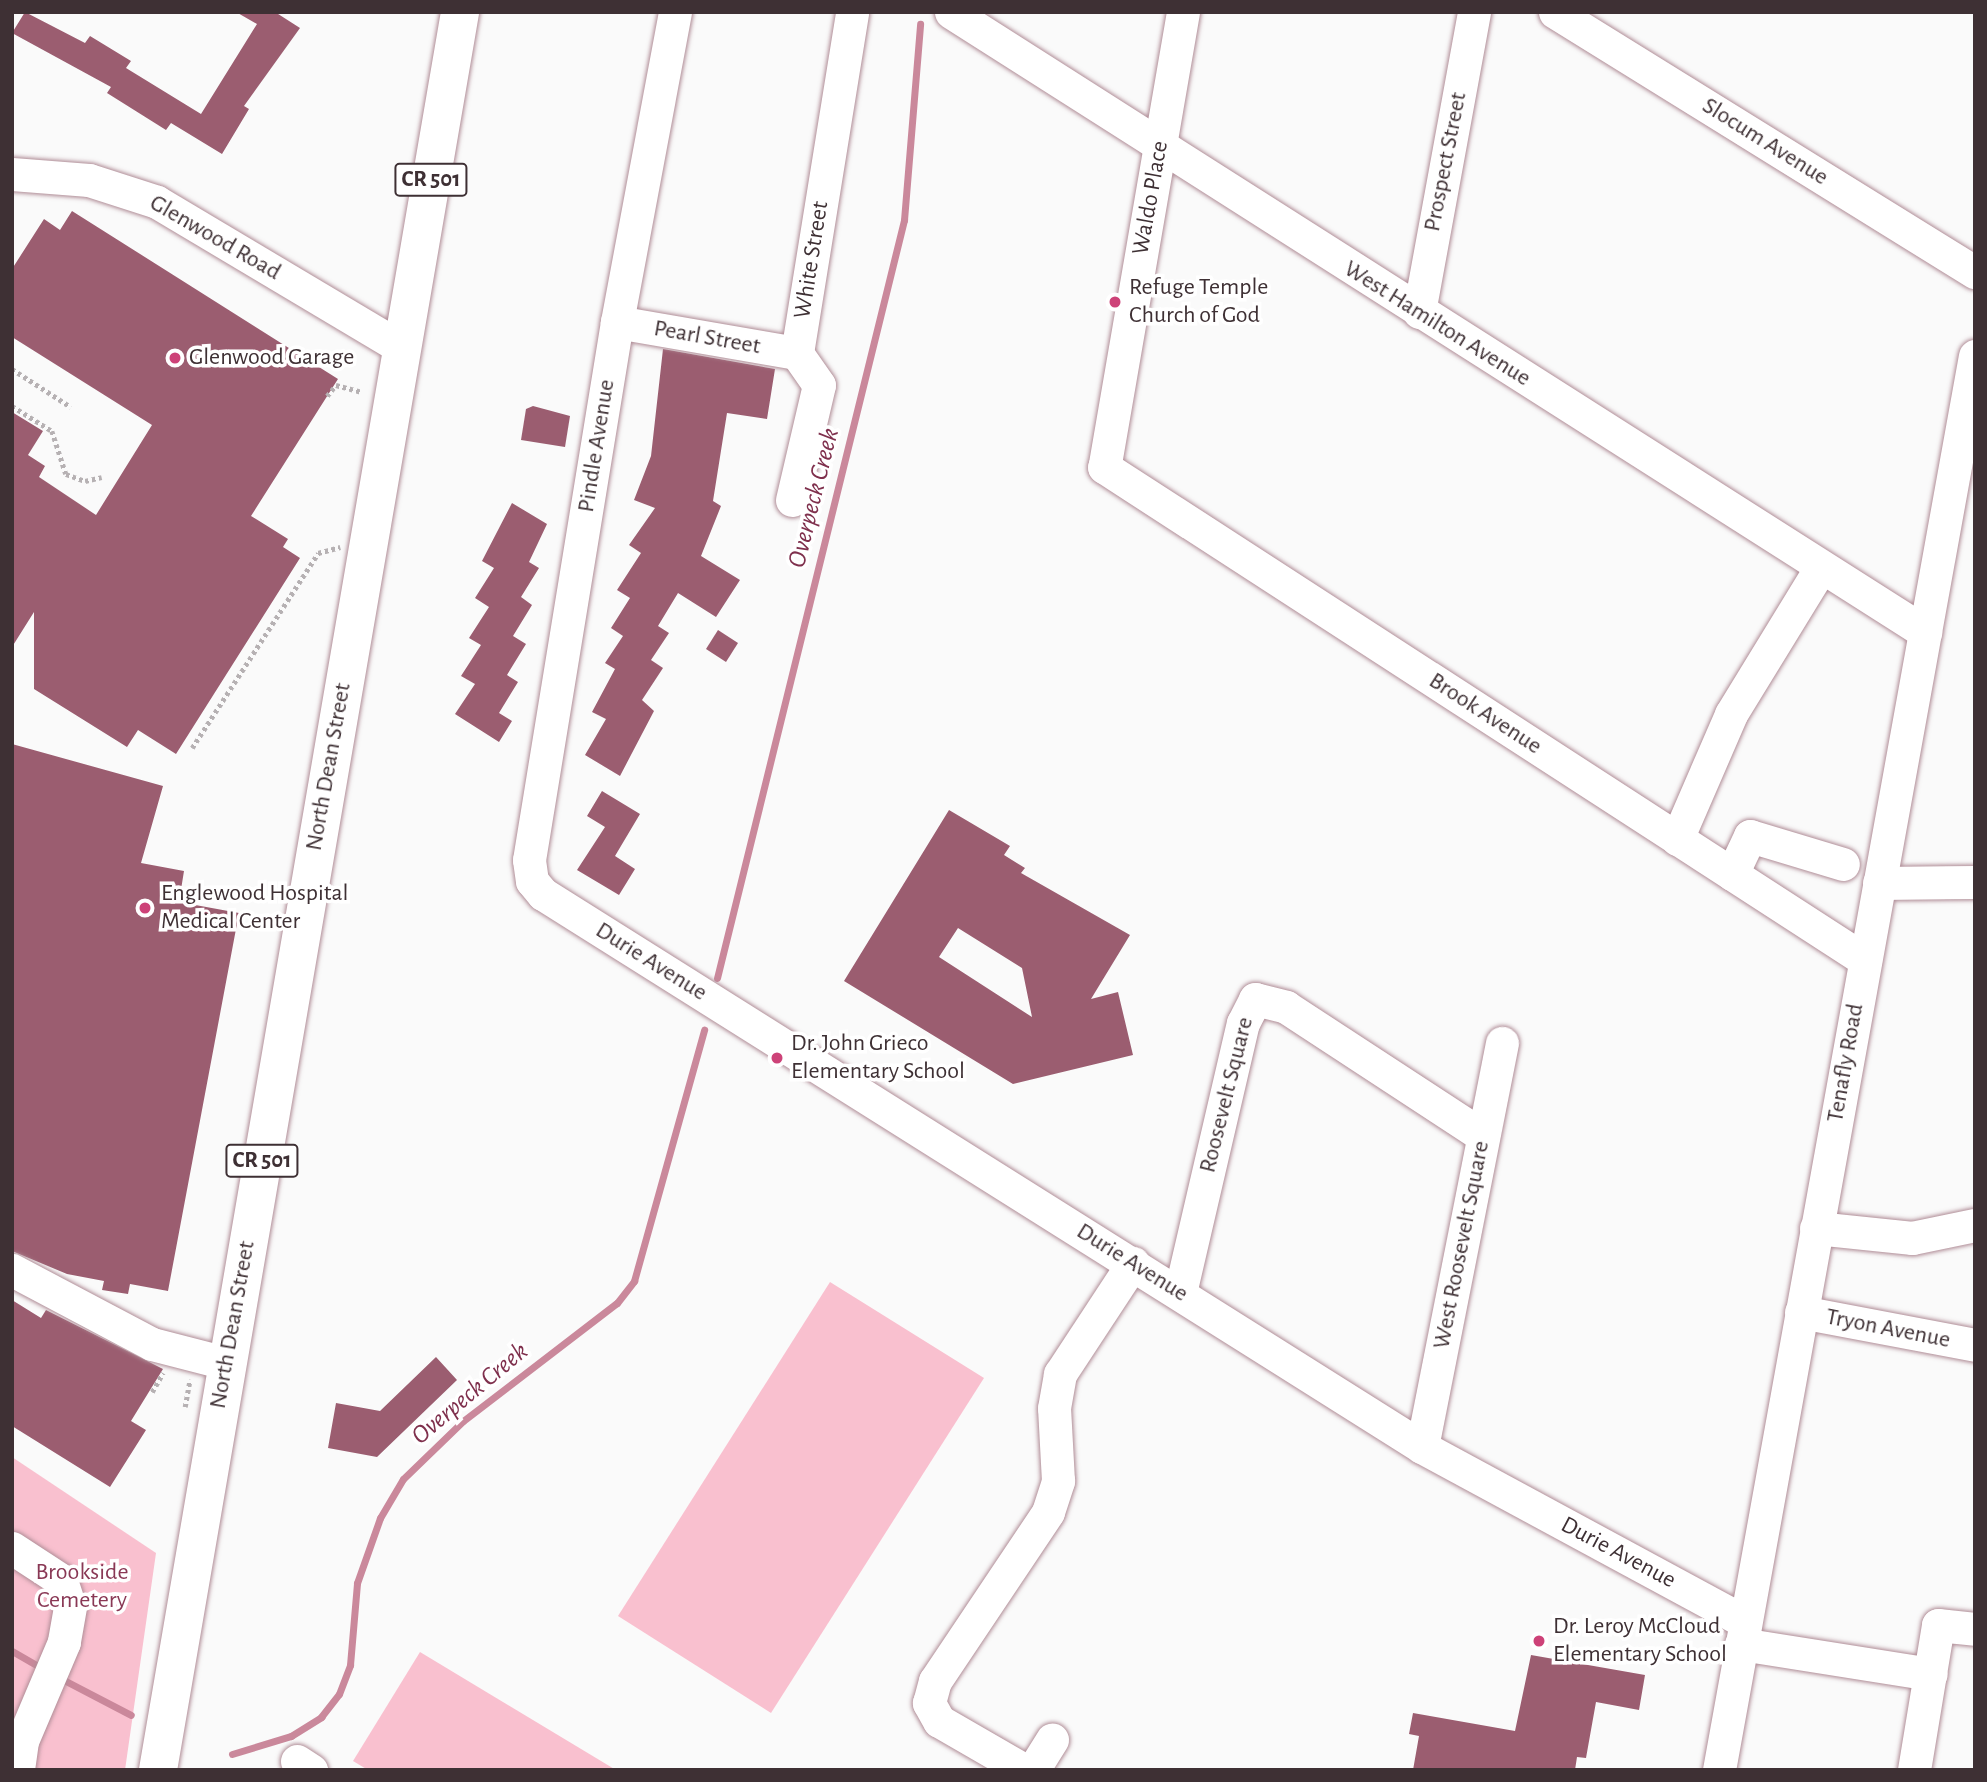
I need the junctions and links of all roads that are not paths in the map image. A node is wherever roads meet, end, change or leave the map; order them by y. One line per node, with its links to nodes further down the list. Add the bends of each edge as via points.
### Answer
1 (460, 12): 13 (main road, North Dean Street / CR 501)
2 (675, 12): 12 (street, Pindle Avenue)
3 (852, 12): 14 (street, White Street)
4 (951, 12): 8 (street, West Hamilton Avenue)
5 (1183, 12): 8 (street, Waldo Place)
6 (1474, 12): 11 (street, Prospect Street)
7 (1555, 12): 10 (street, Slocum Avenue)
8 (1160, 148): 11 (street, West Hamilton Avenue); 16 (street, Waldo Place)
9 (12, 174): 13 (street, Glenwood Road, via 89,180 158,202)
10 (1975, 272)
11 (1419, 312): 18 (street, West Hamilton Avenue)
12 (617, 322): 14 (street, Pearl Street); 23 (street, Pindle Avenue, via 530,860)
13 (402, 348): 36 (main road, North Dean Street / CR 501)
14 (797, 353): 17 (street, White Street, via 818,385)
15 (1975, 356): 19 (street, Tenafly Road)
16 (1104, 467): 20 (street, Brook Avenue)
17 (792, 500)
18 (1821, 567): 19 (street, West Hamilton Avenue); 20 (street, via 1731,714)
19 (1925, 632): 24 (street, Tenafly Road)
20 (1677, 839): 22 (street, Brook Avenue)
21 (1843, 864): 22 (street, via 1750,836)
22 (1732, 874): 26 (street, Brook Avenue)
23 (533, 881): 31 (street, Durie Avenue, via 543,894)
24 (1879, 883): 25 (street); 26 (street, Tenafly Road)
25 (1975, 883)
26 (1865, 960): 30 (street, Tenafly Road)
27 (1502, 1043): 28 (street, West Roosevelt Square)
28 (1483, 1136): 33 (street, Roosevelt Square, via 1286,1007 1255,999 1243,1023); 37 (street, West Roosevelt Square)
29 (1975, 1225): 30 (street, via 1912,1238)
30 (1816, 1228): 34 (street, Tenafly Road)
31 (1133, 1263): 33 (street, Durie Avenue); 45 (street, via 1060,1374 1054,1408 1058,1481 1048,1512 935,1681 929,1703 939,1721)
32 (12, 1270): 36 (street, via 152,1344)
33 (1180, 1293): 37 (street, Durie Avenue)
34 (1801, 1312): 35 (street, Tryon Avenue); 40 (street, Tenafly Road)
35 (1975, 1345)
36 (209, 1367): 44 (main road, North Dean Street / CR 501)
37 (1422, 1447): 40 (street, Durie Avenue)
38 (12, 1548): 43 (street, via 61,1580 68,1593 68,1628 38,1694)
39 (1975, 1629): 41 (street, via 1938,1625)
40 (1743, 1633): 41 (street, Durie Avenue); 47 (street, Tenafly Road)
41 (1931, 1674): 48 (street)
42 (1052, 1739): 46 (street)
43 (18, 1770)
44 (159, 1770)
45 (1024, 1770)
46 (1033, 1770)
47 (1719, 1770)
48 (1914, 1770)

